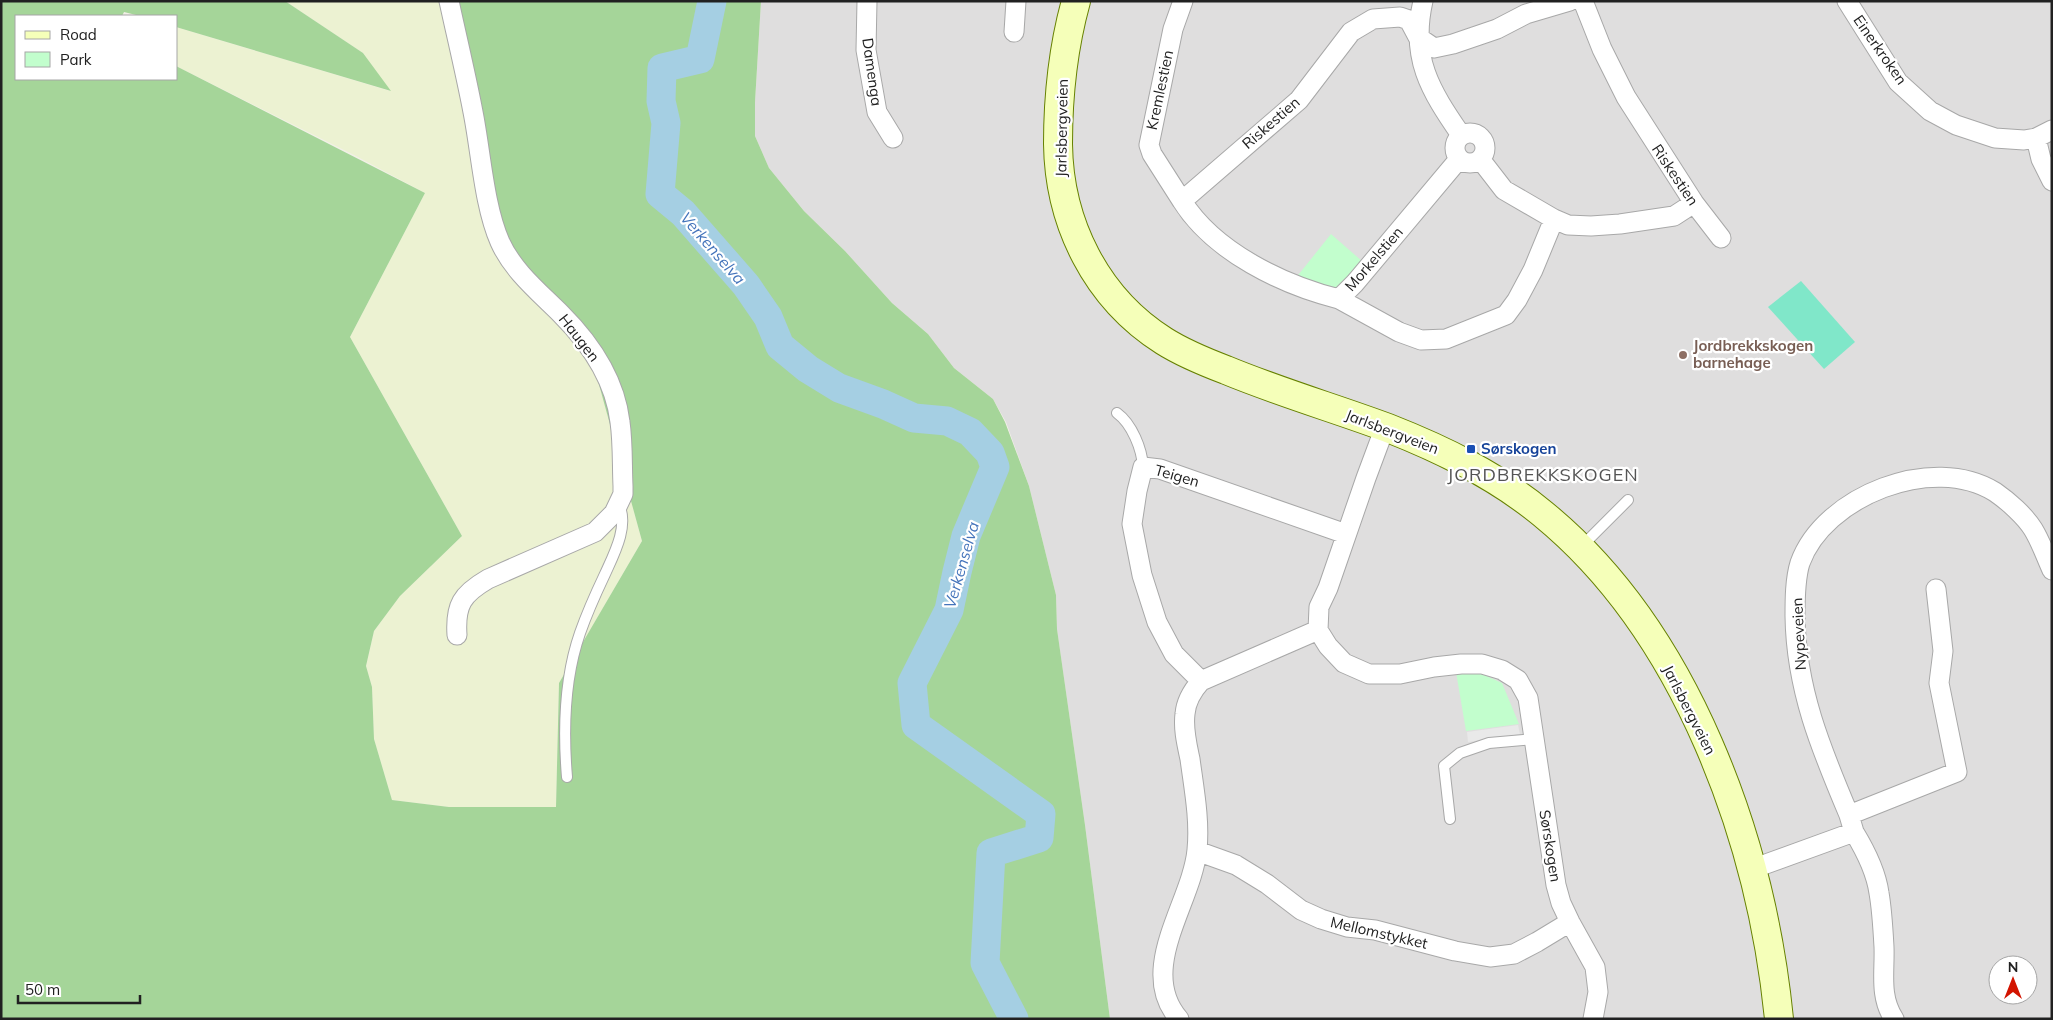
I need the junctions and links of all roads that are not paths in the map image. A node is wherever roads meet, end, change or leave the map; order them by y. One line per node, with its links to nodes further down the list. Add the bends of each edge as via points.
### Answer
1 (449, 1): 27 (street, Haugen, via 499,241 516,269 587,343 616,402 623,486)
2 (867, 1): 14 (street, Damenga, via 866,50 877,112)
3 (1016, 1): 10 (street)
4 (1076, 1): 24 (main road, Jarlsbergveien, via 1061,84 1058,158 1066,208 1090,265 1123,308 1164,341 1246,378)
5 (1183, 1): 18 (street, Kremlestien, via 1173,28 1149,145)
6 (1423, 1): 11 (street)
7 (1570, 1): 11 (street, Riskestien, via 1526,14 1497,29 1453,44 1434,48)
8 (1582, 1): 19 (street, Riskestien, via 1626,97)
9 (1846, 1): 12 (street, Einerkroken, via 1898,82 1930,111 1956,125 1995,138 2024,140)
10 (1014, 32)
11 (1418, 37): 13 (street, via 1429,85); 18 (street, Riskestien, via 1409,20 1400,17 1373,19 1352,32 1299,100)
12 (2044, 134): 17 (street, via 2042,159)
13 (1461, 135): 15 (street, via 1454,147); 16 (street, via 1471,133 1480,137 1485,150)
14 (893, 138)
15 (1459, 159): 16 (street, via 1472,163); 22 (street, Morkelstien)
16 (1480, 159): 20 (street, via 1504,190)
17 (2052, 181)
18 (1182, 201): 22 (street, via 1202,228 1263,270 1308,291)
19 (1694, 203): 20 (street, via 1674,216 1620,224 1568,225); 21 (street, Riskestien)
20 (1554, 220): 22 (street, Morkelstien, via 1533,270 1506,315 1446,338 1421,340 1399,332)
21 (1721, 238)
22 (1339, 299)
23 (1117, 413): 25 (lane, via 1127,422)
24 (1385, 428): 28 (street); 29 (main road, Jarlsbergveien, via 1457,458 1497,481 1544,514)
25 (1143, 468): 28 (street, Teigen, via 1160,469); 34 (street, Teigen, via 1132,524 1142,575 1157,622 1174,654)
26 (1628, 500): 29 (lane)
27 (619, 504): 33 (street, Haugen, via 607,522 595,532 475,587 459,606); 36 (lane, via 623,513 619,537 579,634 569,676 565,714)
28 (1346, 534): 32 (street, via 1319,607)
29 (1580, 548): 40 (main road, Jarlsbergveien, via 1602,570 1635,614 1679,686 1713,756)
30 (2052, 570): 38 (street, Nypeveien, via 2033,528 1994,492 1971,482 1914,478 1897,483 1839,511 1822,526 1800,564 1795,601 1798,655 1811,720)
31 (1936, 589): 38 (street, via 1942,651 1939,683 1957,772)
32 (1318, 630): 34 (street); 35 (street, Sørskogen, via 1344,663 1368,674 1400,674 1461,664 1482,664 1502,670 1518,680 1528,698)
33 (457, 635)
34 (1201, 682): 39 (street, via 1191,692 1184,714 1198,825)
35 (1535, 739): 37 (lane, via 1489,744 1460,753 1444,766); 41 (street, Sørskogen, via 1556,885)
36 (567, 777)
37 (1450, 819)
38 (1852, 824): 40 (street); 45 (street, Nypeveien, via 1879,890 1884,949 1882,977)
39 (1197, 851): 41 (street, Mellomstykket, via 1236,865 1302,910 1321,919 1455,951 1490,957 1514,954); 42 (street, via 1187,894 1164,954 1163,979 1167,998)
40 (1752, 868): 44 (main road, Jarlsbergveien, via 1766,929)
41 (1570, 922): 43 (street, Sørskogen, via 1595,967 1598,992)
42 (1179, 1019)
43 (1594, 1019)
44 (1779, 1019)
45 (1894, 1019)

